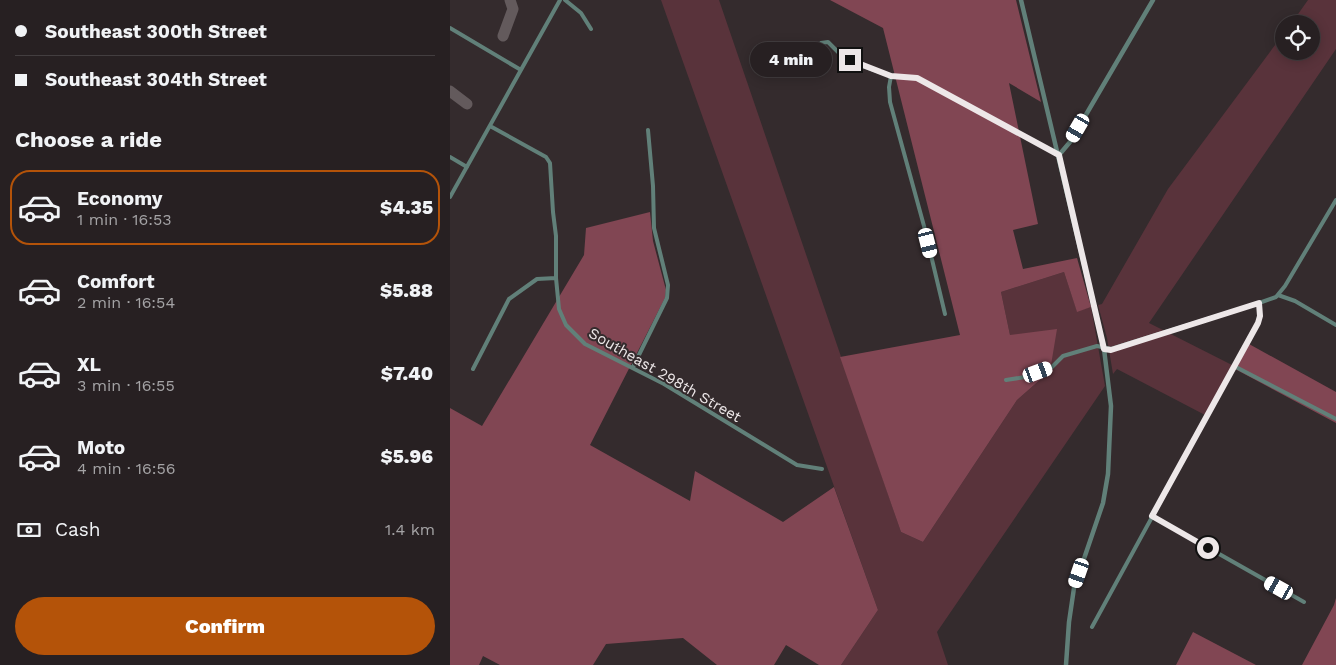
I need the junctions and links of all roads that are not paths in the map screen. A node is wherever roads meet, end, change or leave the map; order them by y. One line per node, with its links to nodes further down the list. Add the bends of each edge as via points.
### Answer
1 (560, 0): 7 (street)
2 (565, 0): 6 (street, via 581,13)
3 (1021, 0): 12 (street)
4 (1152, 0): 12 (street, via 1070,142)
5 (450, 28): 7 (street)
6 (591, 29)
7 (521, 70): 10 (street)
8 (801, 75): 9 (street, via 824,41 850,60)
9 (891, 76): 12 (street, via 917,78); 20 (street, via 890,102)
10 (490, 126): 14 (street); 17 (street, Southeast 298th Street, via 546,157 550,163)
11 (648, 130): 24 (street, via 654,228 668,285 667,298)
12 (1059, 155): 22 (street)
13 (450, 156): 14 (street)
14 (467, 167): 15 (street)
15 (450, 197)
16 (1336, 200): 18 (street)
17 (556, 278): 24 (street, Southeast 298th Street, via 559,309 566,325 584,344); 25 (street, via 536,280 509,299)
18 (1278, 295): 19 (street); 21 (street)
19 (1259, 303): 22 (street, via 1111,350); 23 (street, via 1258,323)
20 (945, 314)
21 (1336, 325)
22 (1104, 349): 26 (street, via 1098,346 1063,356 1052,367); 32 (street, via 1111,406 1108,474 1102,503 1074,588)
23 (1234, 366): 27 (street); 29 (street)
24 (633, 368): 28 (street, Southeast 298th Street, via 797,465)
25 (473, 369)
26 (1006, 380)
27 (1336, 419)
28 (822, 469)
29 (1152, 516): 30 (street); 31 (street)
30 (1304, 602)
31 (1092, 627)
32 (1066, 665)

